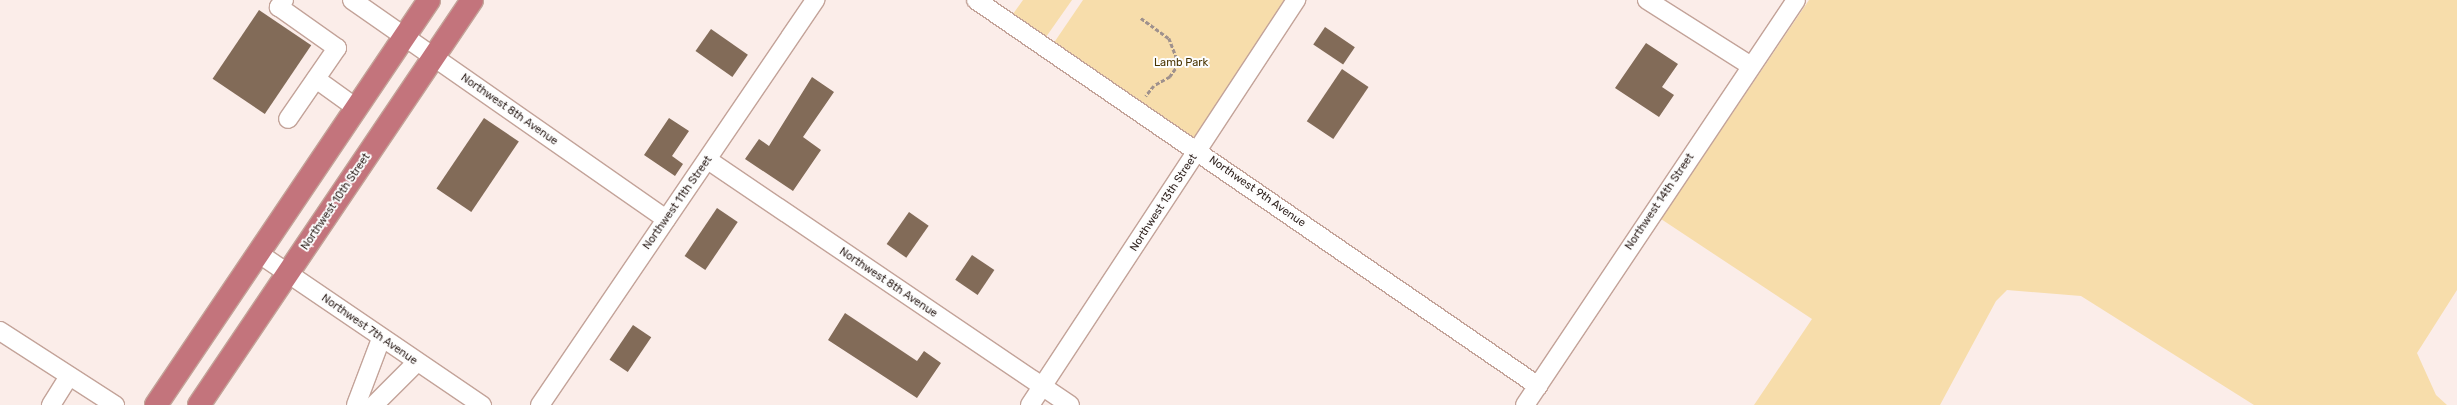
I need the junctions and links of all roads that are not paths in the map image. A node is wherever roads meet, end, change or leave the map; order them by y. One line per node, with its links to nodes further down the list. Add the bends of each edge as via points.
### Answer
1 (284, 0): 13 (street, via 279,7 337,48)
2 (352, 0): 10 (street, Northwest 8th Avenue)
3 (429, 0): 10 (highway)
4 (472, 0): 11 (highway, Northwest 10th Street)
5 (815, 0): 17 (street, Northwest 11th Street)
6 (976, 0): 16 (street, Northwest 9th Avenue)
7 (1296, 0): 16 (street, Northwest 13th Street)
8 (1647, 0): 12 (street)
9 (1796, 0): 12 (street, Northwest 14th Street)
10 (404, 36): 11 (street, Northwest 8th Avenue); 14 (highway)
11 (434, 58): 18 (street, Northwest 8th Avenue); 20 (highway, Northwest 10th Street)
12 (1751, 66): 26 (street, Northwest 14th Street)
13 (316, 79): 14 (street); 15 (street)
14 (355, 107): 19 (highway)
15 (288, 119)
16 (1198, 151): 25 (street, Northwest 13th Street); 26 (street, Northwest 9th Avenue)
17 (708, 160): 18 (street, Northwest 11th Street); 25 (street, Northwest 8th Avenue)
18 (666, 219): 34 (street, Northwest 11th Street)
19 (258, 253): 20 (street, Northwest 7th Avenue); 29 (highway)
20 (288, 273): 22 (street, Northwest 7th Avenue); 30 (highway, Northwest 10th Street)
21 (0, 331): 24 (street)
22 (381, 339): 23 (street, Northwest 7th Avenue); 31 (street)
23 (416, 363): 32 (street); 33 (street, Northwest 7th Avenue)
24 (69, 376): 27 (street); 28 (street)
25 (1043, 386): 35 (street, Northwest 13th Street); 36 (street, Northwest 8th Avenue)
26 (1538, 386): 37 (street, Northwest 14th Street)
27 (51, 405)
28 (114, 405)
29 (156, 405)
30 (200, 405)
31 (356, 405)
32 (374, 405)
33 (482, 405)
34 (540, 405)
35 (1030, 405)
36 (1070, 405)
37 (1525, 405)

